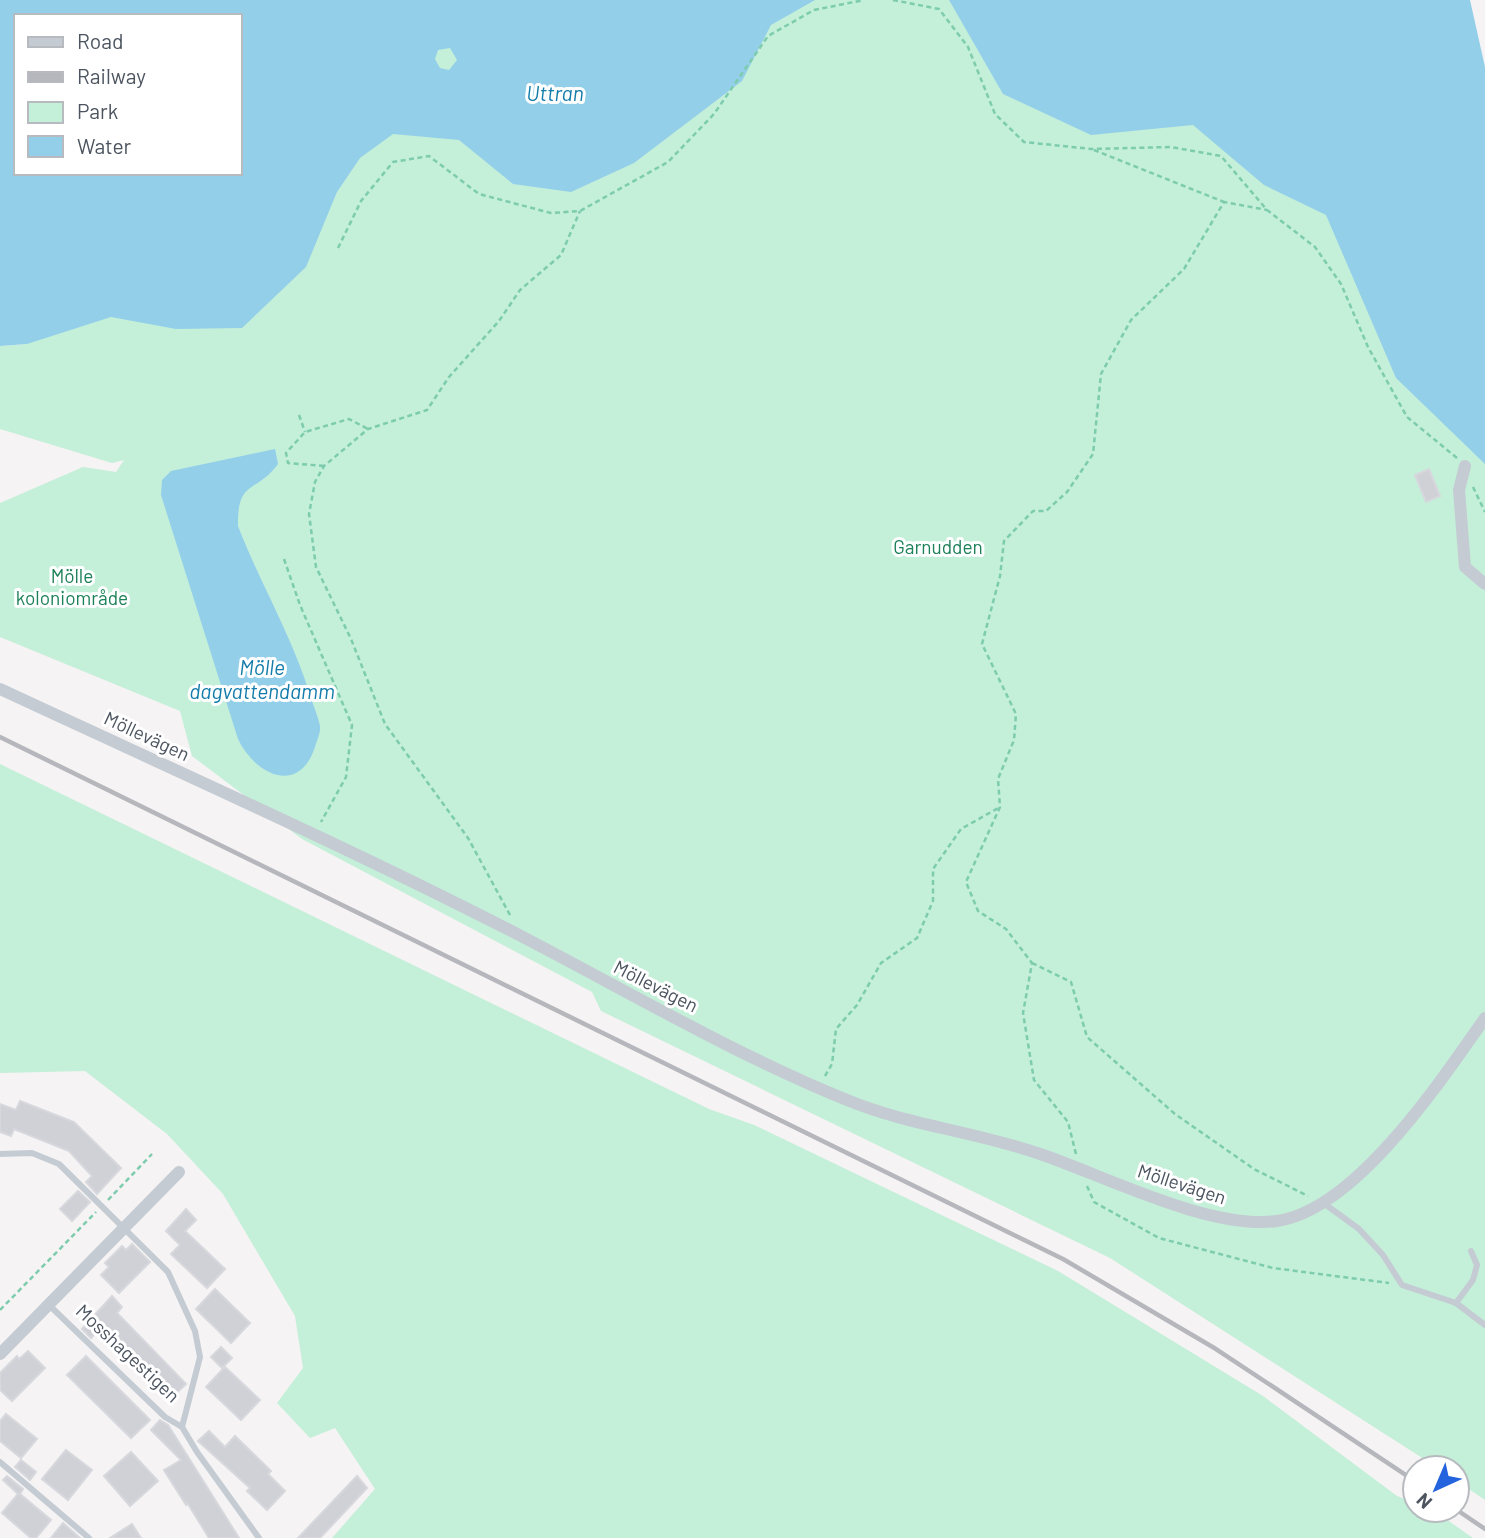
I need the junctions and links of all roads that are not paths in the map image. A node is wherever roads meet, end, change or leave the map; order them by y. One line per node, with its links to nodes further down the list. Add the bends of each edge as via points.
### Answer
1 (1465, 466): 2 (street, via 1459,490 1465,567)
2 (1485, 584)
3 (0, 688): 7 (street, Möllevägen, via 314,835 818,1087 895,1117 1016,1145 1231,1220 1276,1222)
4 (1485, 1018): 7 (street, Möllevägen, via 1419,1112 1354,1178)
5 (0, 1154): 8 (lane, Mosshagestigen, via 23,1152 59,1164)
6 (179, 1172): 8 (street, Mosshagestigen)
7 (1322, 1202): 10 (lane, via 1360,1229 1402,1285)
8 (124, 1227): 11 (street, Mosshagestigen); 14 (lane, Mosshagestigen, via 168,1272 195,1331 199,1369)
9 (1471, 1251): 10 (lane, via 1477,1265 1473,1280)
10 (1455, 1303): 12 (lane)
11 (48, 1305): 13 (street, Mosshagestigen); 14 (lane, Mosshagestigen, via 165,1417)
12 (1485, 1325)
13 (0, 1354)
14 (183, 1426): 17 (lane, Mosshagestigen)
15 (0, 1462): 16 (lane)
16 (89, 1538)
17 (259, 1538)

